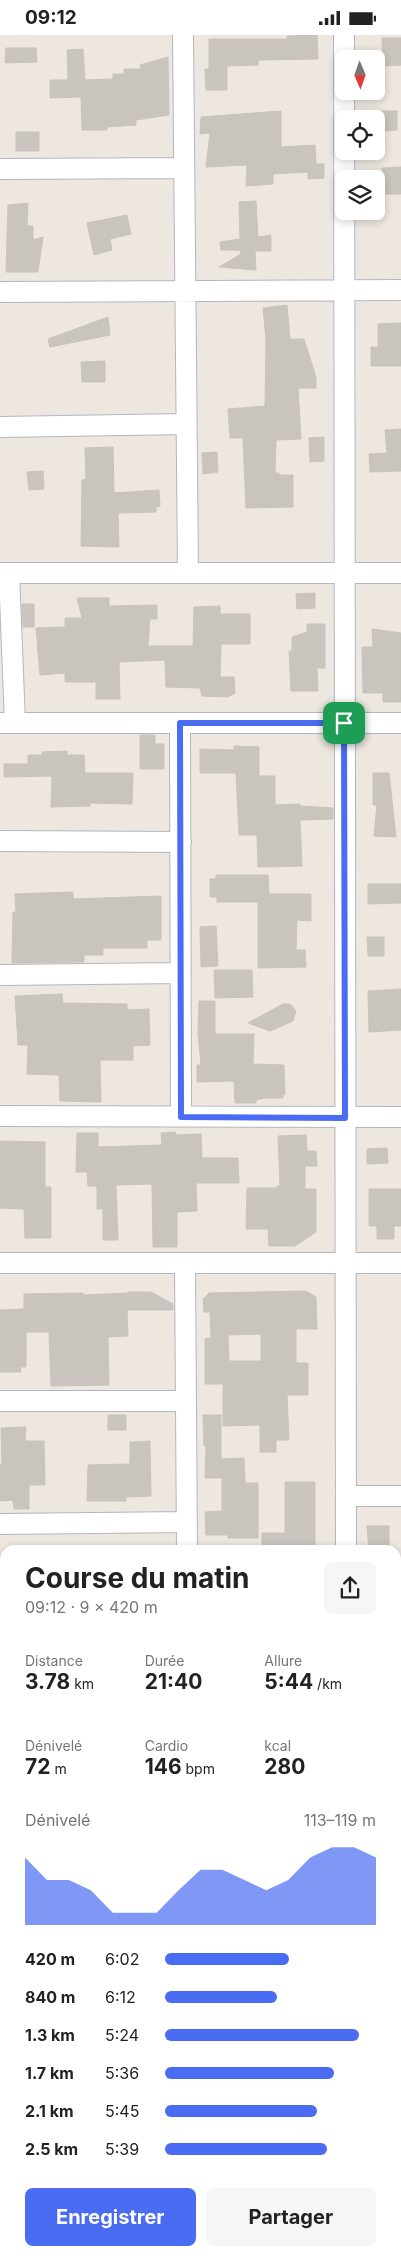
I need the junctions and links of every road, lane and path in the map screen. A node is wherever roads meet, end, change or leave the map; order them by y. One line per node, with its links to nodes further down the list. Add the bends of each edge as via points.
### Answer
1 (183, 35): 3 (street)
2 (344, 35): 5 (street)
3 (184, 168): 4 (street); 7 (street)
4 (0, 169)
5 (343, 290): 6 (street); 7 (street); 13 (street)
6 (401, 290)
7 (185, 291): 8 (street); 9 (street)
8 (0, 292)
9 (186, 424): 10 (street); 12 (street)
10 (0, 427)
11 (5, 573): 12 (street); 15 (street)
12 (188, 573): 13 (street)
13 (344, 573): 14 (street); 17 (street)
14 (401, 573)
15 (7, 723): 16 (street)
16 (180, 723): 17 (street); 20 (street)
17 (344, 723): 18 (street); 26 (street)
18 (401, 723)
19 (0, 841): 20 (street)
20 (181, 842): 21 (street)
21 (180, 973): 22 (street); 24 (street)
22 (0, 975)
23 (0, 1116): 24 (street)
24 (181, 1117): 26 (street)
25 (401, 1117): 26 (street)
26 (345, 1118): 28 (street)
27 (0, 1263): 30 (street)
28 (346, 1263): 29 (street); 30 (street); 33 (street)
29 (401, 1263)
30 (186, 1264): 32 (street)
31 (0, 1401): 32 (street)
32 (186, 1401): 35 (street)
33 (346, 1496): 34 (street); 38 (street)
34 (401, 1496)
35 (187, 1522): 36 (street); 37 (street)
36 (0, 1524)
37 (187, 1545)
38 (346, 1545)

